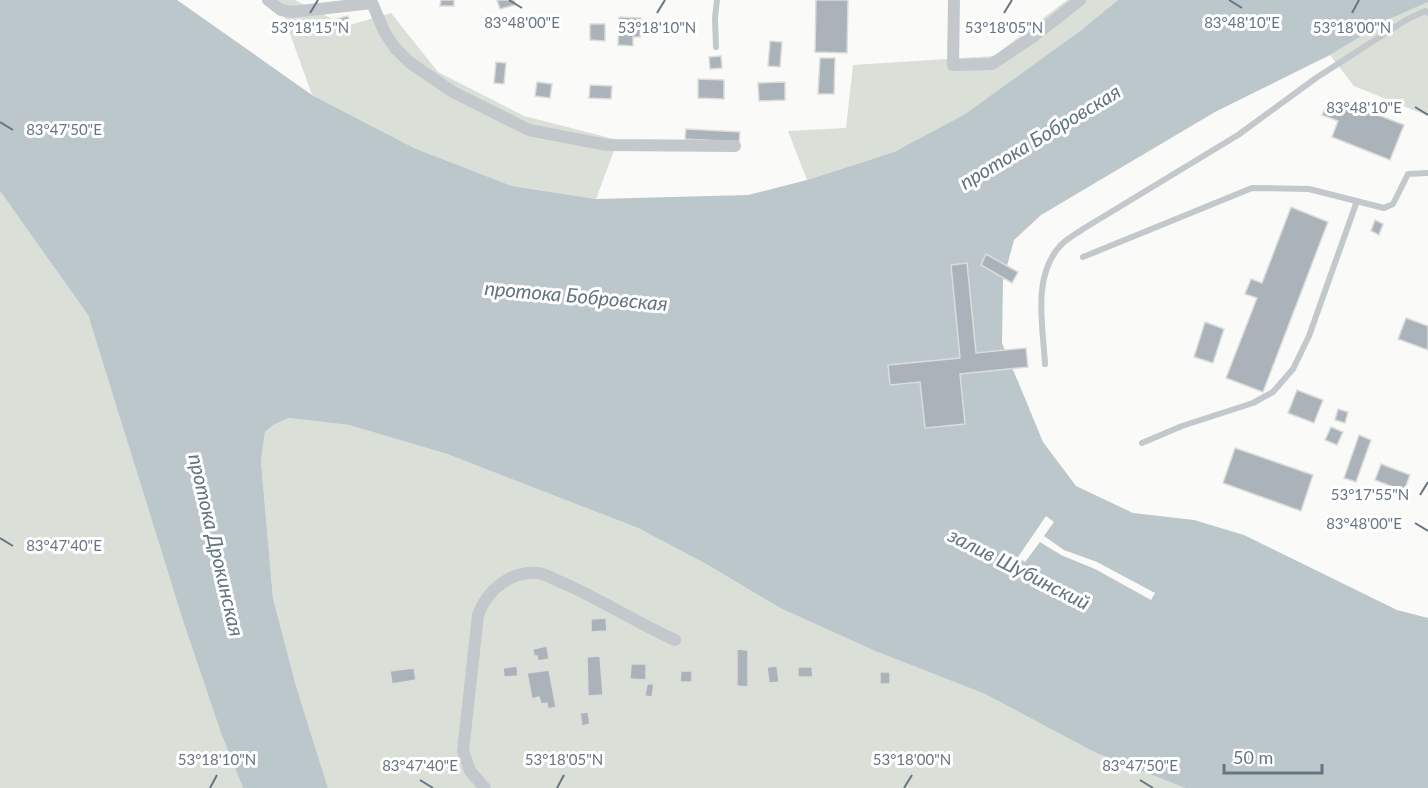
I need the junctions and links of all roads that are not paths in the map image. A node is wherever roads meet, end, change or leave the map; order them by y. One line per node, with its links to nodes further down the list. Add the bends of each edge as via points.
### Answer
1 (268, 0): 5 (street, via 281,10 292,12)
2 (717, 0): 7 (lane)
3 (954, 0): 4 (street, via 953,65 992,64)
4 (1080, 0)
5 (375, 2): 8 (street, via 385,33 409,62 453,92 529,130 607,145)
6 (1428, 13): 12 (lane, via 1406,20 1238,135 1060,246 1047,266 1041,290)
7 (716, 46)
8 (735, 146)
9 (1428, 173): 10 (lane, via 1408,174 1393,204 1384,208)
10 (1357, 201): 11 (lane, via 1309,189 1252,188); 13 (lane, via 1309,336 1293,369 1273,392)
11 (1083, 257)
12 (1045, 364)
13 (1142, 443)
14 (675, 640): 15 (street, via 540,573 521,574 495,588 478,615 463,752 470,771)
15 (485, 788)

